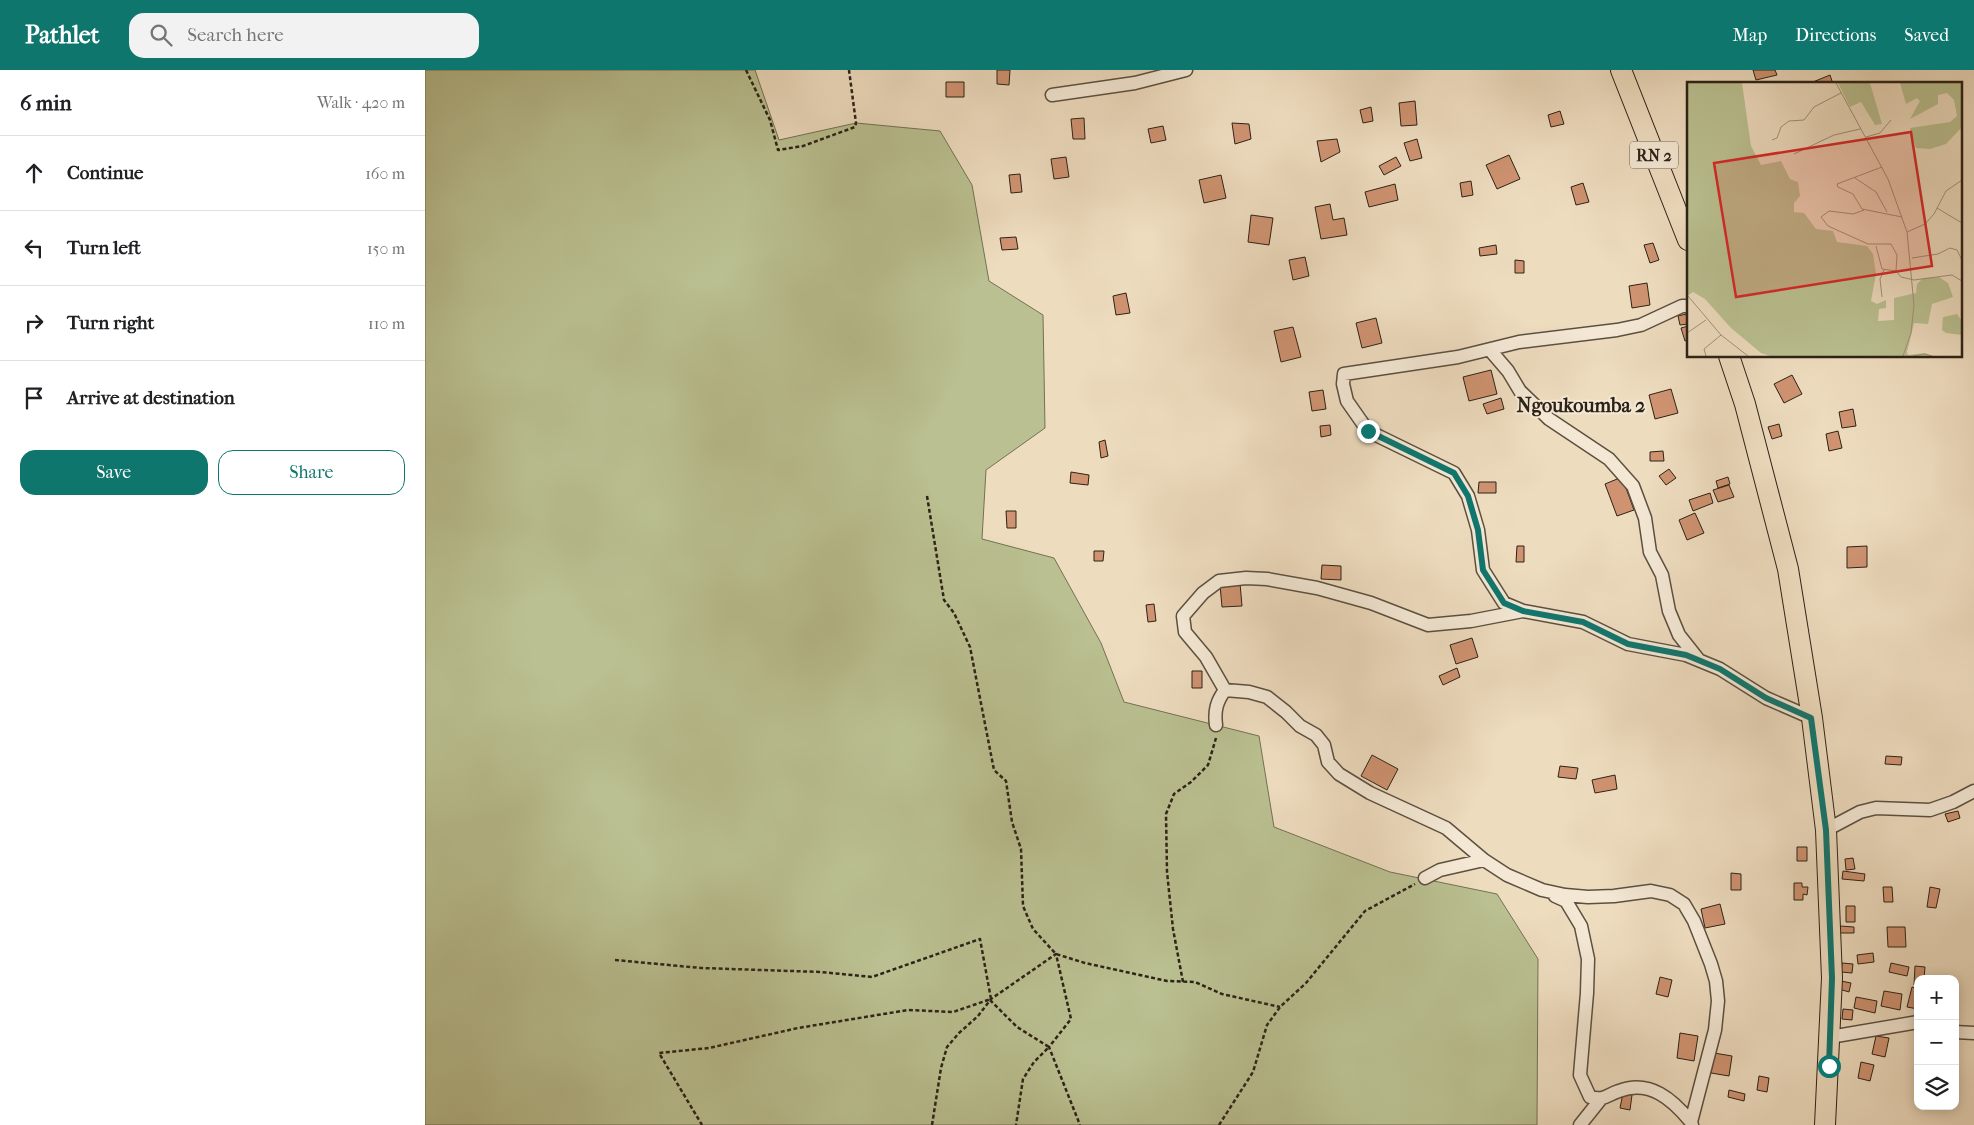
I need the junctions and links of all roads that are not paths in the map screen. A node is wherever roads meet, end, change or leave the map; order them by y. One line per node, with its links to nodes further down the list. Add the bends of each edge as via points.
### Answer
1 (1187, 70): 3 (street, via 1135,83)
2 (1621, 70): 4 (main road, RN 2)
3 (1052, 95)
4 (1687, 237)
5 (1687, 306): 6 (street, via 1641,325 1519,342)
6 (1490, 350): 8 (street, via 1343,374 1343,384 1347,401 1368,431 1454,473 1468,496 1478,530 1483,570 1504,603); 9 (street, via 1520,391 1543,413 1609,459 1633,486 1645,518 1650,552 1661,575 1669,611 1679,635)
7 (1730, 358): 11 (main road, via 1745,404 1788,569)
8 (1523, 611): 9 (street, via 1583,622 1628,644 1686,655); 10 (street, via 1428,625 1371,603 1317,588 1267,579 1219,581 1203,593 1183,616 1185,632 1206,657)
9 (1700, 661): 11 (street, via 1720,669 1766,698)
10 (1225, 690): 12 (street, via 1217,701); 15 (street, via 1249,692 1267,698 1315,735 1324,745 1328,762 1339,774 1370,793 1446,828)
11 (1811, 718): 14 (main road)
12 (1216, 724)
13 (1974, 791): 14 (street, via 1930,810 1877,808 1860,812)
14 (1826, 830): 21 (main road, via 1832,978)
15 (1484, 860): 16 (street, via 1440,870); 17 (street, via 1507,875)
16 (1425, 878)
17 (1542, 890): 22 (street, via 1566,901 1581,926 1588,960 1580,1075 1590,1097); 23 (street, via 1588,897 1651,891 1669,895 1684,904 1711,964 1718,1001 1715,1030)
18 (1914, 1023): 21 (street)
19 (1959, 1032): 20 (street)
20 (1974, 1033)
21 (1830, 1037): 25 (main road)
22 (1601, 1100): 23 (street, via 1620,1090 1637,1087 1654,1091 1675,1104); 24 (street)
23 (1691, 1124)
24 (1580, 1125)
25 (1825, 1125)

